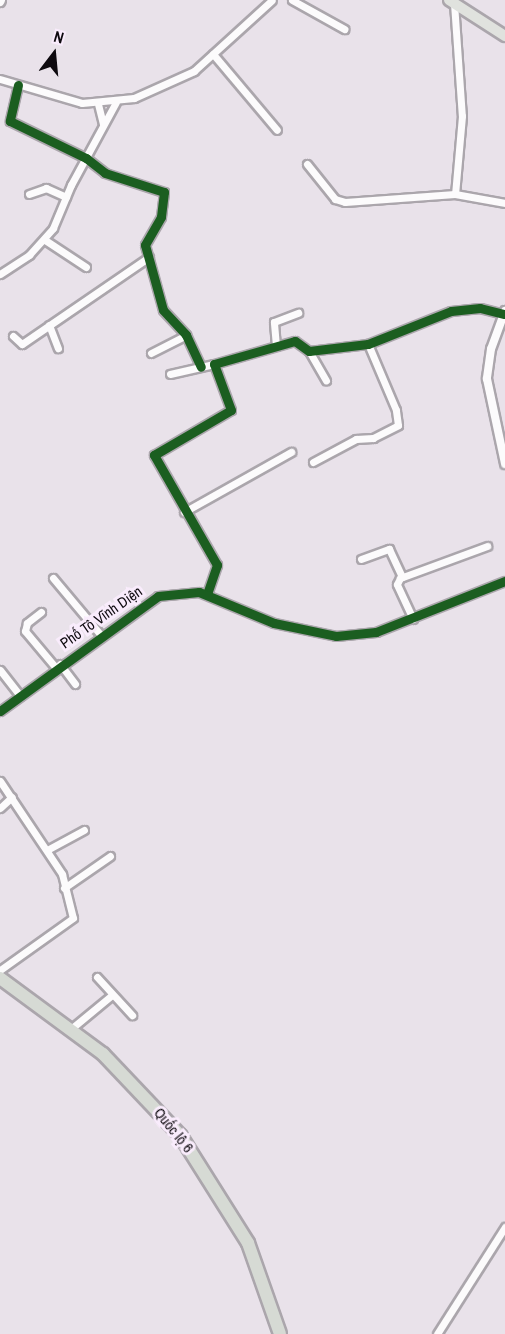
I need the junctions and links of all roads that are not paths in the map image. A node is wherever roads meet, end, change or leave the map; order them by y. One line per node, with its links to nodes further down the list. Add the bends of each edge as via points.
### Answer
1 (272, 0): 6 (street)
2 (291, 0): 4 (street)
3 (451, 1): 5 (main road); 16 (street, via 462,116)
4 (345, 28)
5 (505, 36)
6 (213, 54): 9 (street, via 182,78); 12 (street)
7 (0, 79): 8 (street)
8 (18, 85): 10 (street, via 65,100); 13 (street, via 10,121)
9 (116, 102): 10 (street); 11 (street)
10 (98, 104): 11 (street)
11 (103, 124): 13 (street)
12 (277, 130)
13 (86, 158): 17 (street); 20 (street, via 105,173 164,192 161,217 145,242)
14 (307, 164): 16 (street, via 335,199 345,202 402,202)
15 (28, 194): 17 (street, via 46,188)
16 (455, 194): 18 (street)
17 (66, 197): 19 (street)
18 (505, 203)
19 (45, 240): 21 (street); 22 (street)
20 (149, 257): 25 (street); 26 (street, via 164,310)
21 (86, 267)
22 (0, 274)
23 (298, 313): 29 (street, via 274,322)
24 (504, 313): 28 (street, via 480,308 451,311); 37 (street, via 488,365)
25 (49, 325): 27 (street, via 22,344); 30 (street)
26 (186, 335): 32 (street); 34 (street)
27 (13, 336)
28 (368, 344): 31 (street); 39 (street, via 396,410 398,425 373,438 356,439)
29 (276, 346): 31 (street, via 296,342); 33 (street)
30 (58, 348)
31 (309, 351): 36 (street)
32 (152, 353)
33 (214, 364): 34 (street); 41 (street, via 231,410 154,455)
34 (201, 366): 35 (street)
35 (170, 374)
36 (326, 381)
37 (501, 428): 40 (street)
38 (291, 452): 41 (street)
39 (313, 462)
40 (505, 464)
41 (184, 512): 47 (street, via 218,565)
42 (487, 546): 44 (street)
43 (361, 559): 44 (street, via 389,549)
44 (402, 577): 49 (street, via 397,584)
45 (53, 578): 50 (street)
46 (505, 581): 49 (street, Phố Tô Vĩnh Diện)
47 (207, 594): 49 (street, Phố Tô Vĩnh Diện, via 274,623 318,635 358,635); 50 (street, Phố Tô Vĩnh Diện, via 178,591 158,596)
48 (42, 612): 51 (street, via 27,623 25,631)
49 (413, 619)
50 (100, 634): 51 (street, Phố Tô Vĩnh Diện)
51 (58, 666): 53 (street); 54 (street, Phố Tô Vĩnh Diện)
52 (0, 670): 54 (street)
53 (75, 684)
54 (20, 696): 55 (street, Phố Tô Vĩnh Diện)
55 (0, 711)
56 (0, 781): 57 (street)
57 (12, 797): 58 (street); 60 (street)
58 (0, 808)
59 (84, 830): 60 (street)
60 (47, 850): 62 (street, via 62,874)
61 (110, 856): 62 (street)
62 (64, 888): 63 (street, via 71,922 38,939)
63 (0, 970)
64 (97, 977): 66 (street)
65 (0, 978): 68 (highway, Quốc lộ 6)
66 (112, 995): 67 (street); 68 (street)
67 (132, 1015)
68 (72, 1028): 70 (highway, Quốc lộ 6, via 145,1095 199,1161 248,1243)
69 (505, 1227): 71 (street)
70 (280, 1334)
71 (437, 1334)

